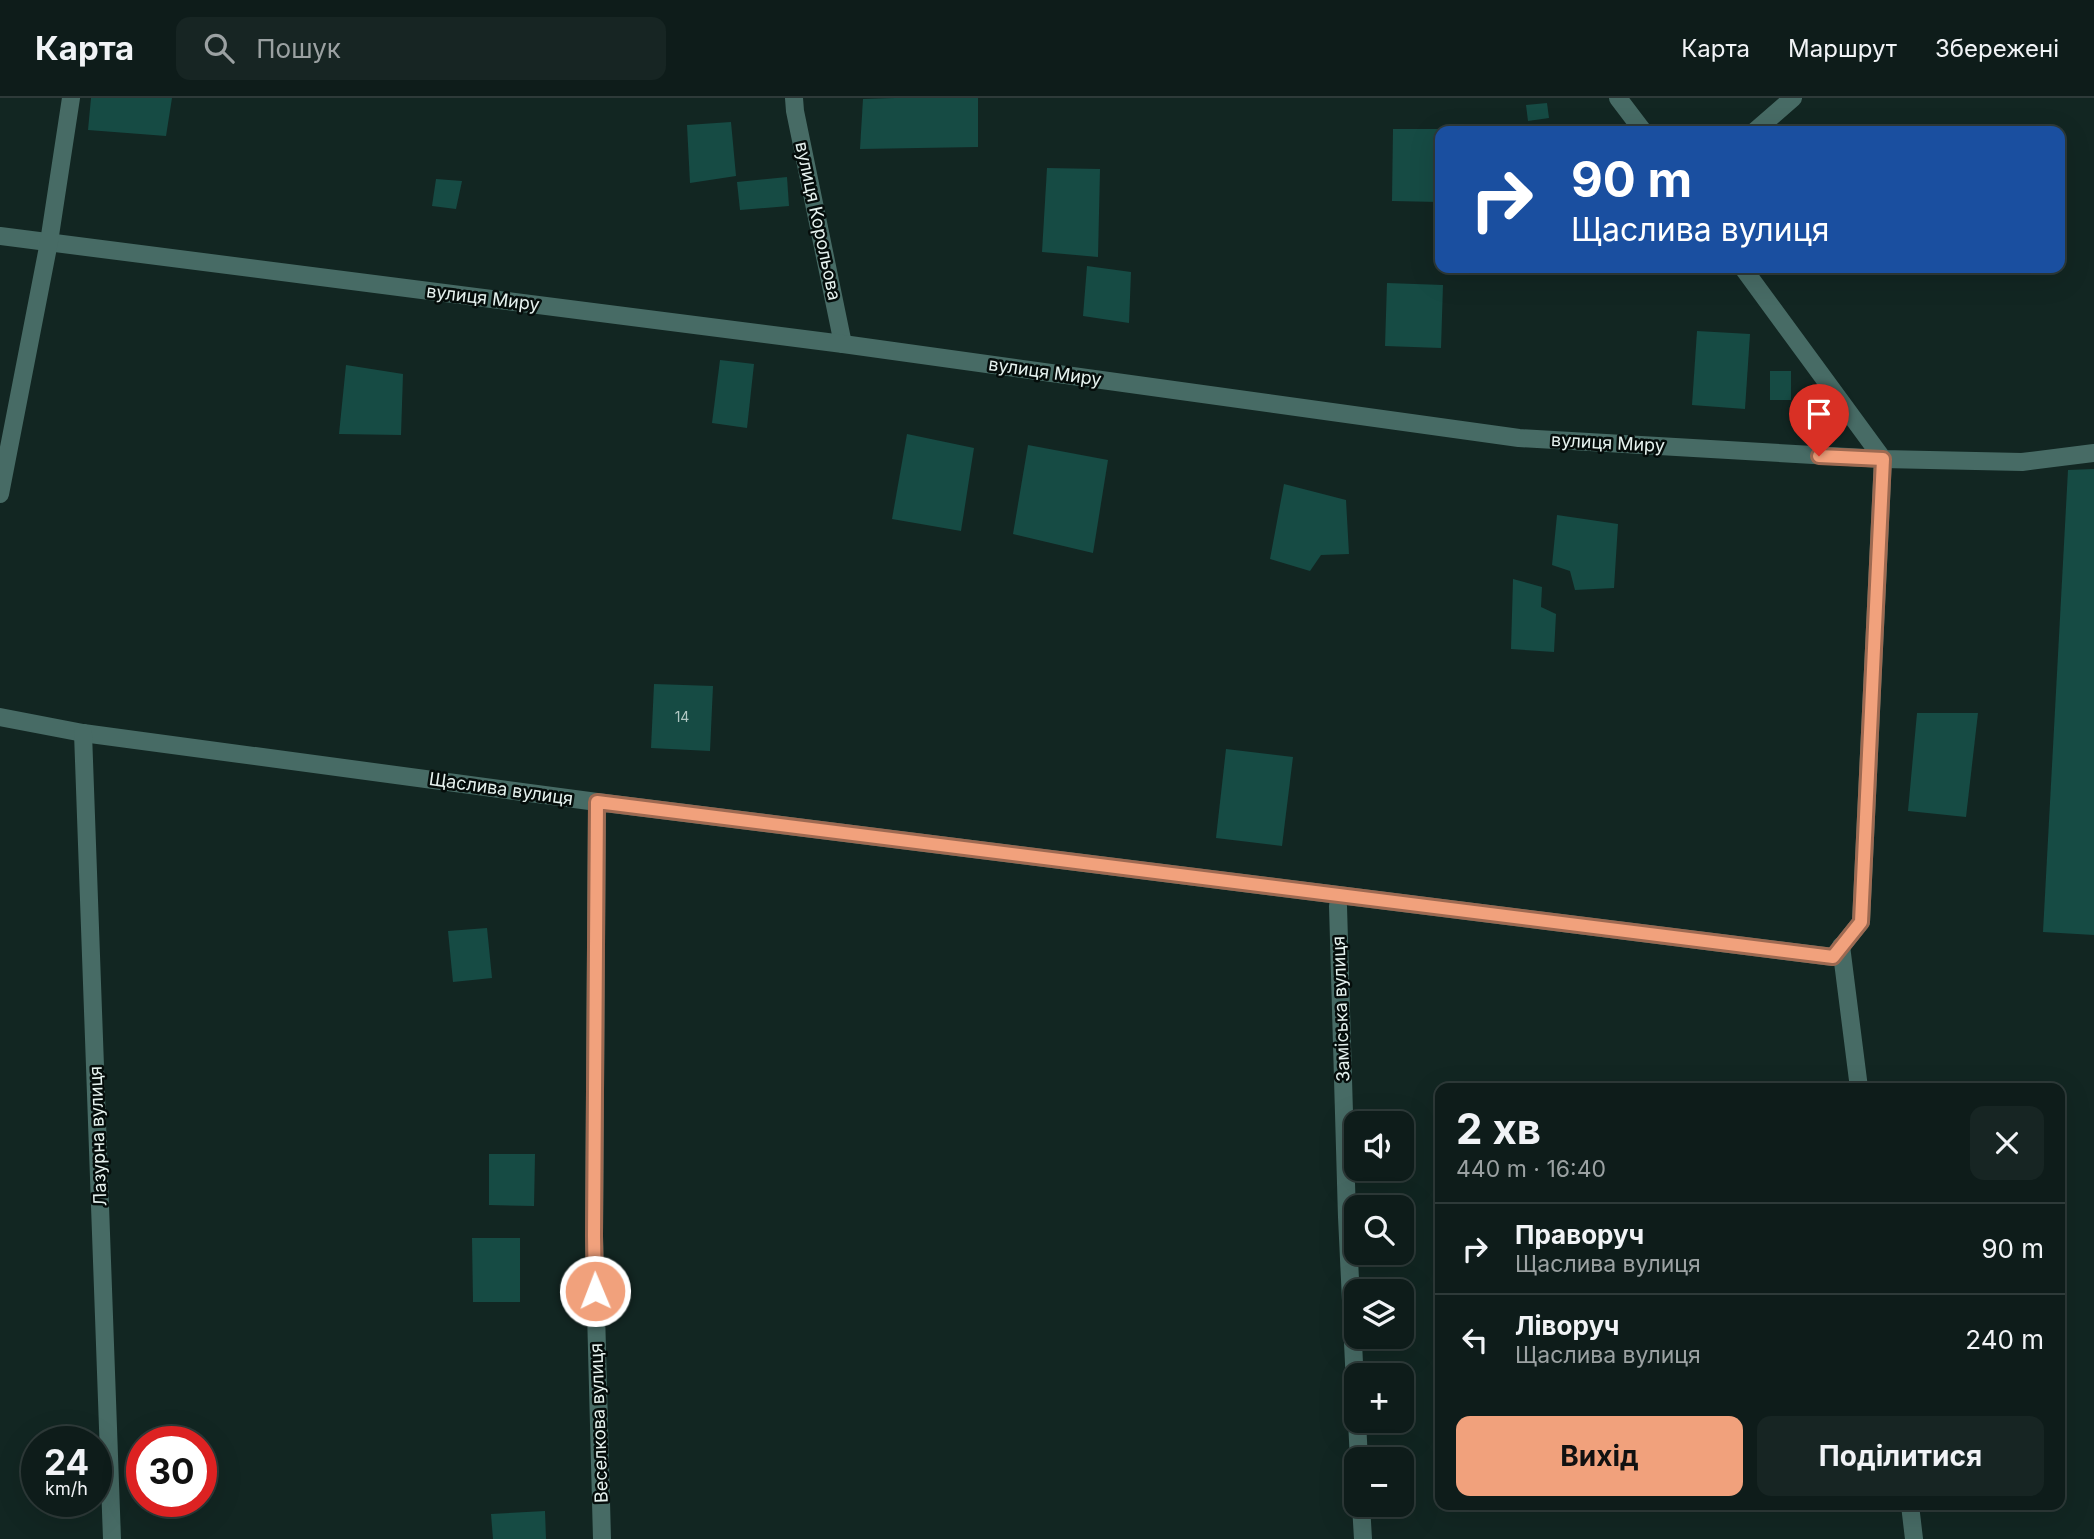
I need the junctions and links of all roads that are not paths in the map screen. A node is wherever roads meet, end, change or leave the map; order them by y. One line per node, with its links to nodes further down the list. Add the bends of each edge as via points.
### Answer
1 (71, 98): 8 (street)
2 (794, 98): 10 (street, вулиця Корольова)
3 (1619, 98): 5 (street)
4 (1793, 98): 6 (street)
5 (1639, 126)
6 (1761, 126)
7 (0, 236): 8 (street, вулиця Миру)
8 (49, 242): 10 (street, вулиця Миру); 13 (street)
9 (1747, 273): 12 (street)
10 (843, 344): 12 (street, вулиця Миру, via 1519,438)
11 (2094, 453): 12 (street, вулиця Миру, via 2022,462)
12 (1883, 459): 18 (street, via 1861,922)
13 (0, 494)
14 (0, 717): 15 (street, Щаслива вулиця)
15 (83, 733): 16 (street, Щаслива вулиця); 23 (street, Лазурна вулиця)
16 (597, 802): 18 (street, Щаслива вулиця, via 1833,957); 24 (street, Веселкова вулиця, via 594,1236)
17 (1338, 906): 20 (street, Заміська вулиця)
18 (1841, 946): 19 (street)
19 (1858, 1083)
20 (1354, 1363)
21 (1911, 1510): 26 (street)
22 (1362, 1517): 25 (street)
23 (112, 1539)
24 (602, 1539)
25 (1363, 1539)
26 (1914, 1539)

